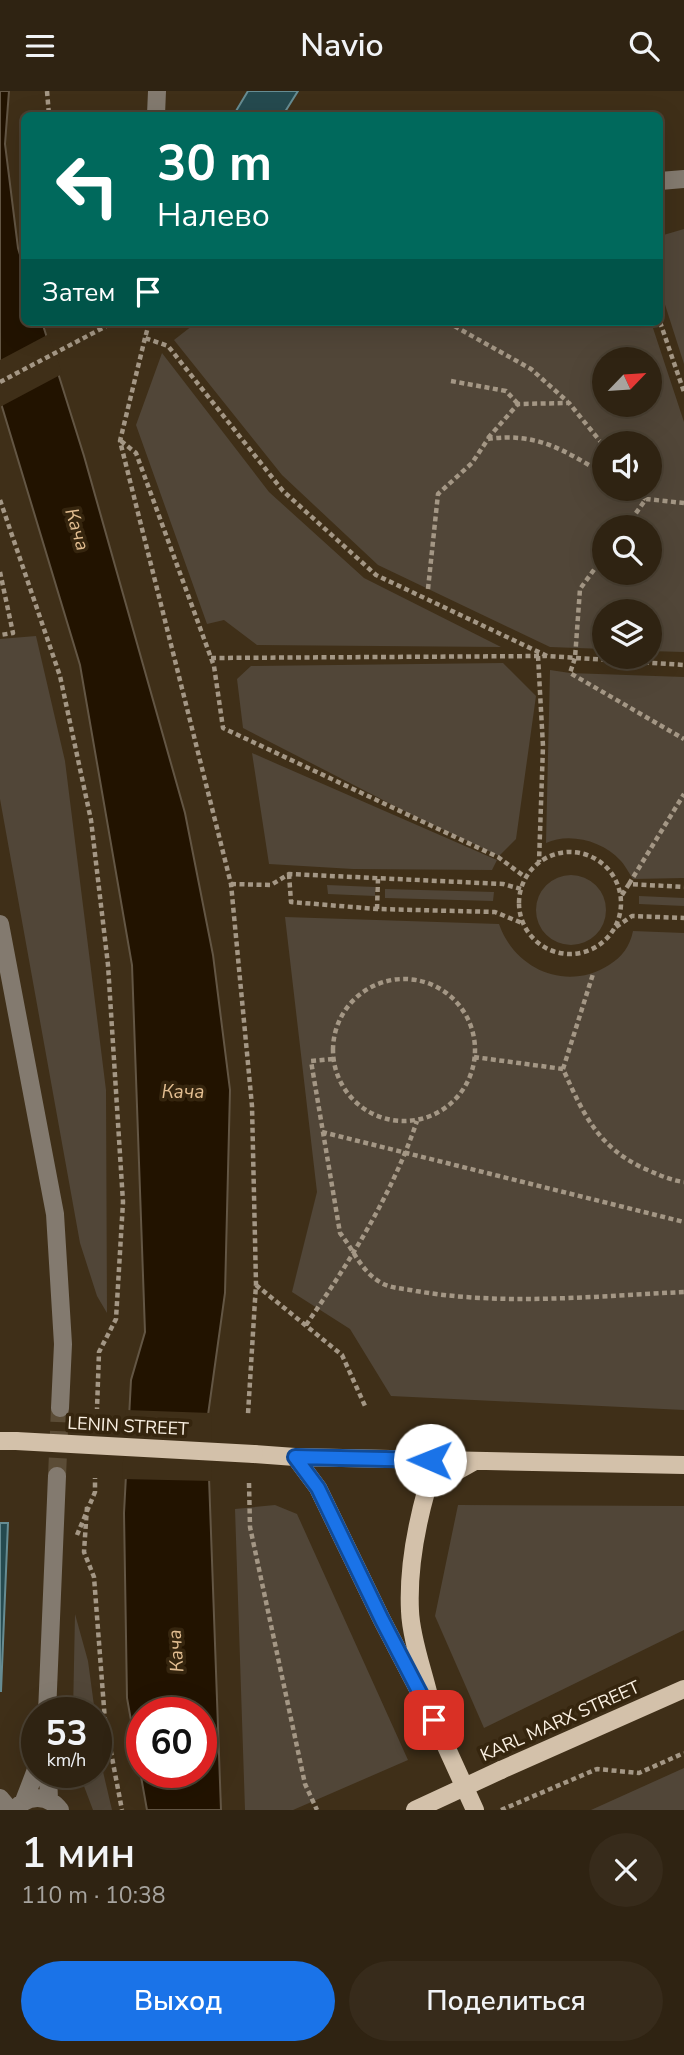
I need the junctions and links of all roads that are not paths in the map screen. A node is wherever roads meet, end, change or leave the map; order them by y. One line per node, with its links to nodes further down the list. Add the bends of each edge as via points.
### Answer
1 (157, 91): 2 (street)
2 (156, 112)
3 (684, 179): 4 (street)
4 (663, 181)
5 (0, 923): 6 (street, via 55,1214 63,1344)
6 (60, 1408)
7 (8, 1441): 8 (main road, LENIN STREET, bridge)
8 (295, 1457): 9 (main road, LENIN STREET); 14 (main road, via 318,1488)
9 (475, 1461): 10 (main road, LENIN STREET); 14 (main road, via 427,1488 416,1539 410,1612)
10 (684, 1465)
11 (57, 1476): 13 (street)
12 (684, 1689): 19 (main road, KARL MARX STREET, bridge)
13 (48, 1697)
14 (434, 1720): 20 (main road)
15 (26, 1788): 18 (street)
16 (0, 1798): 18 (street)
17 (55, 1805): 18 (street, via 32,1798)
18 (16, 1807)
19 (415, 1810)
20 (475, 1810)

